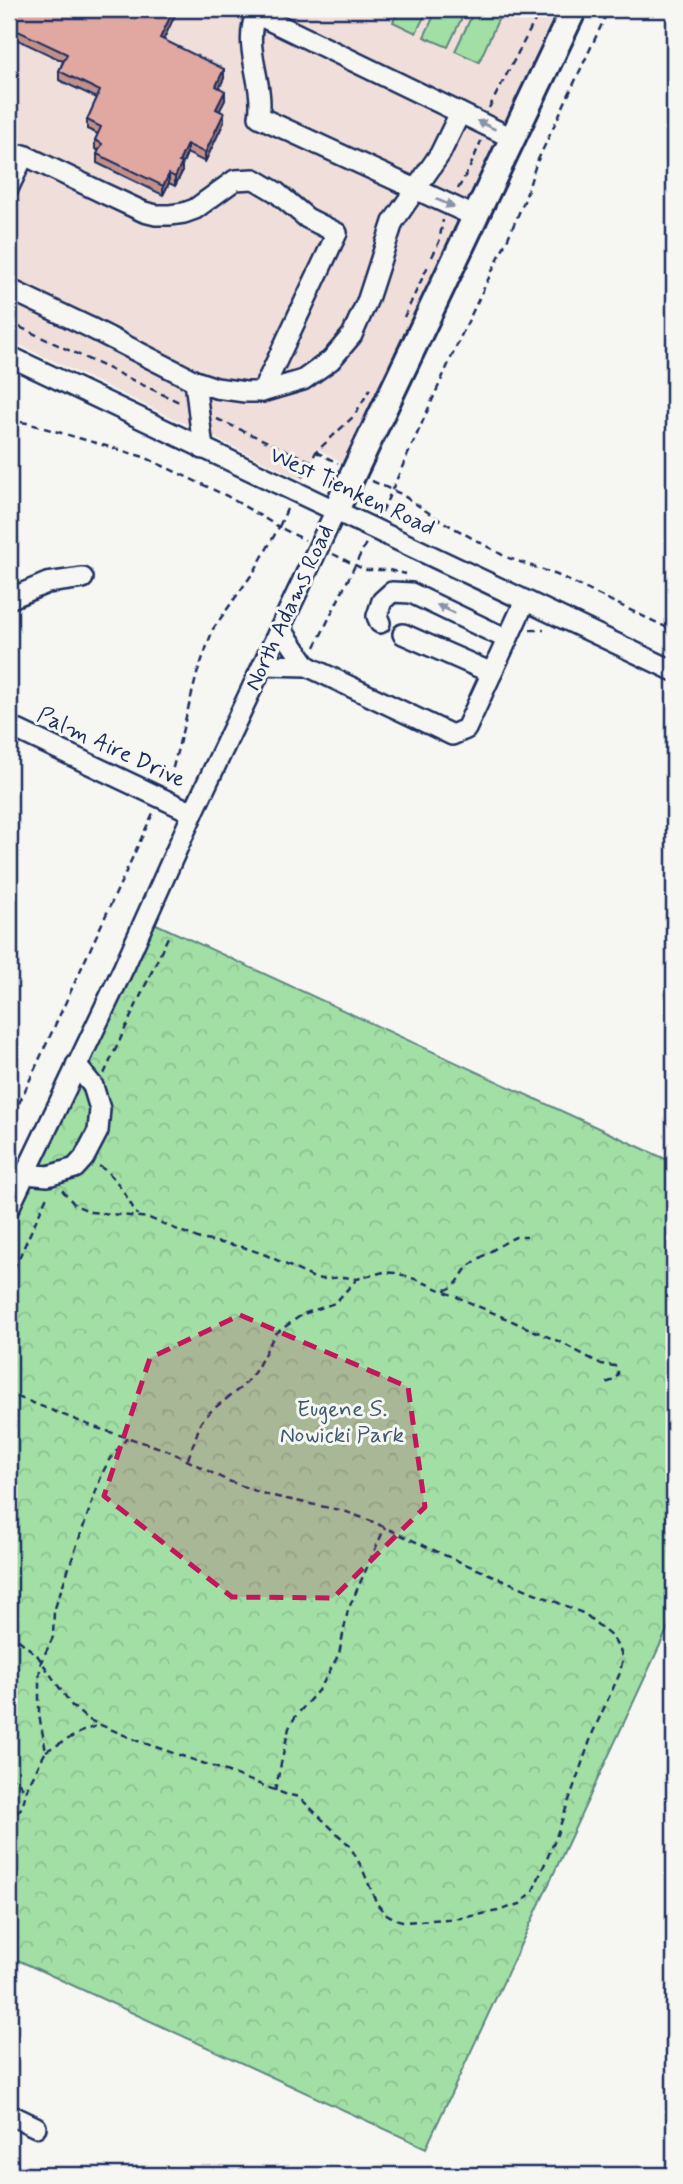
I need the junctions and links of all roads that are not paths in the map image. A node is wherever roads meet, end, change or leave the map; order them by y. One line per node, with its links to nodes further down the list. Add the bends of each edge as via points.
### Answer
1 (574, 9): 3 (main road, North Adams Road)
2 (460, 113): 3 (street, one-way to 2); 5 (street); 5 (street, via 256,14 251,47 258,117)
3 (512, 138): 6 (main road, North Adams Road)
4 (9, 187): 10 (street, via 24,155 144,212 170,215 195,209 235,180 254,179 307,218 337,233)
5 (416, 190): 6 (street, one-way to 6); 10 (street, via 393,222 352,335 316,373)
6 (474, 216): 12 (main road, North Adams Road)
7 (9, 289): 9 (street)
8 (9, 356): 11 (street, West Tienken Road)
9 (195, 380): 10 (street, via 229,391); 11 (street)
10 (262, 392)
11 (203, 449): 12 (street, West Tienken Road)
12 (336, 510): 15 (street, West Tienken Road); 17 (street, North Adams Road)
13 (83, 578): 14 (street, via 47,583)
14 (9, 598)
15 (525, 601): 19 (street); 22 (street, West Tienken Road)
16 (380, 623): 19 (street, one-way to 16, via 411,593 392,592 382,601 377,616)
17 (281, 629): 20 (street, North Adams Road); 21 (street)
18 (403, 634): 23 (street)
19 (508, 639): 23 (street)
20 (264, 665): 21 (street); 25 (street, North Adams Road)
21 (307, 666): 23 (street, via 452,735 466,729)
22 (674, 671)
23 (492, 673)
24 (9, 726): 25 (street, Palm Aire Drive)
25 (193, 813): 26 (street, North Adams Road)
26 (76, 1065): 27 (street, North Adams Road); 27 (street, via 93,1086 100,1109 98,1131 75,1168 48,1177)
27 (25, 1174): 28 (street, North Adams Road)
28 (9, 1208)
29 (9, 2114): 30 (street)
30 (36, 2127)

